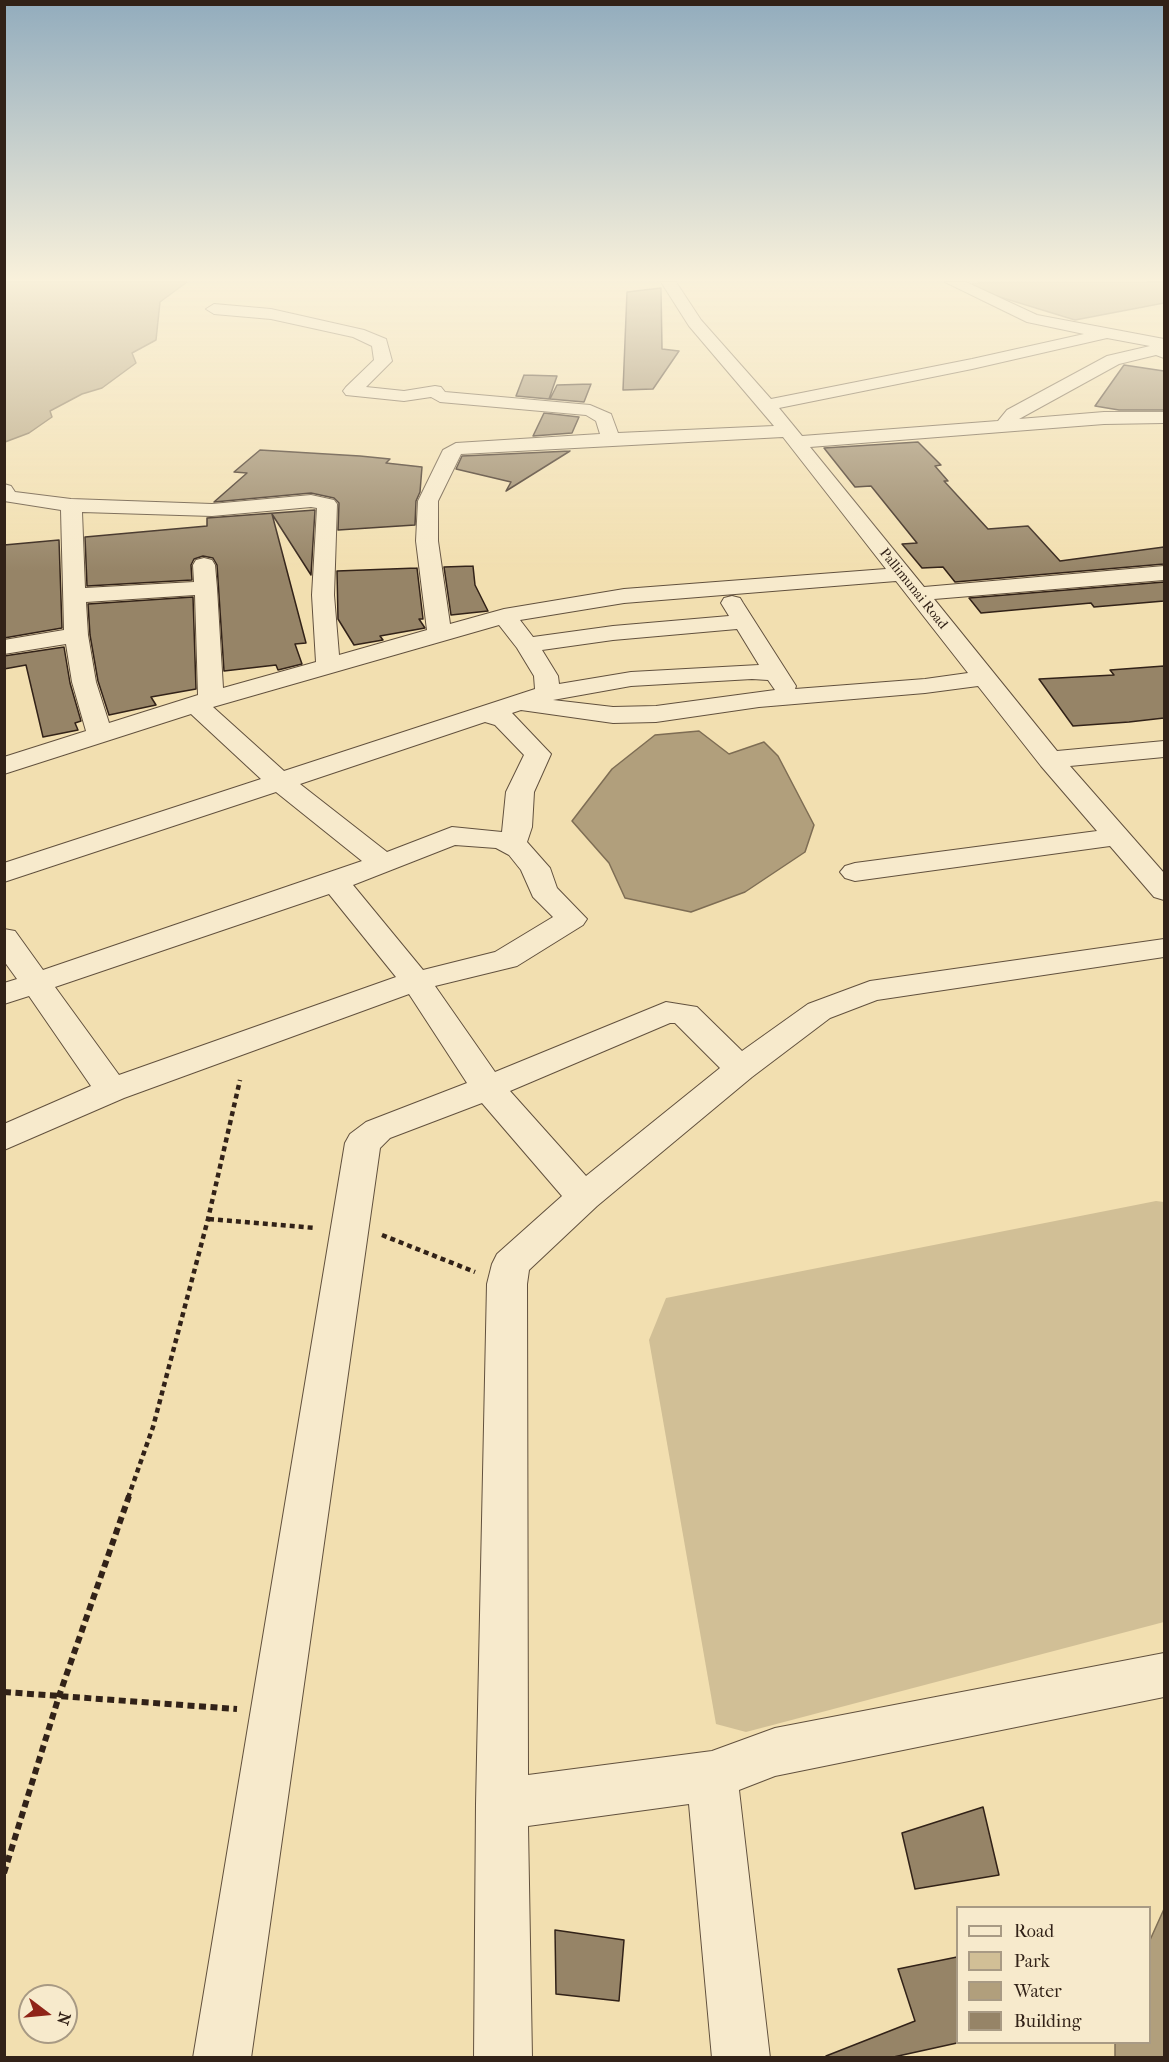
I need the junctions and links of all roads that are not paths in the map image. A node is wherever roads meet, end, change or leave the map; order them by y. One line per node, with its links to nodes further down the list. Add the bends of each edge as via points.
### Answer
1 (365, 378): 9 (street, via 352,391 404,396 435,391 440,397 590,410 604,418)
2 (743, 378): 5 (street, Pallimunai Road)
3 (901, 378): 5 (street)
4 (1079, 378): 7 (street, via 1013,414)
5 (767, 405): 8 (street, Pallimunai Road)
6 (1164, 418): 7 (street)
7 (1004, 426): 8 (street)
8 (792, 436): 9 (street); 12 (street, Pallimunai Road)
9 (611, 439): 19 (street, via 456,449 450,454 428,501 427,542)
10 (4, 490): 11 (street, via 7,496)
11 (71, 506): 16 (street); 23 (street, via 212,510 294,501 327,504 322,595)
12 (901, 573): 14 (street); 15 (street, Pallimunai Road)
13 (1164, 573): 15 (street)
14 (723, 588): 17 (street, via 624,596); 18 (street)
15 (917, 594): 25 (street, Pallimunai Road)
16 (73, 596): 20 (street); 28 (street, via 205,576)
17 (504, 616): 19 (street); 21 (street)
18 (742, 622): 21 (street); 24 (street)
19 (439, 632): 23 (street)
20 (76, 635): 22 (street); 31 (street, via 84,682)
21 (527, 645): 26 (street, via 546,676)
22 (4, 647)
23 (328, 664): 28 (street)
24 (776, 673): 26 (street, via 631,679); 27 (street)
25 (984, 678): 27 (street); 33 (street, Pallimunai Road)
26 (548, 693): 29 (street)
27 (790, 696): 29 (street, via 656,714 613,715)
28 (203, 702): 31 (street); 35 (street)
29 (522, 703): 30 (street)
30 (486, 715): 35 (street); 37 (street, via 504,719 538,754 520,792 518,827)
31 (100, 735): 34 (street)
32 (1164, 749): 33 (street)
33 (1050, 760): 36 (street, Pallimunai Road)
34 (4, 766)
35 (280, 782): 38 (street); 40 (street)
36 (1117, 837): 39 (street); 42 (street, Pallimunai Road)
37 (522, 854): 38 (street, via 502,840 452,836); 45 (street, via 543,891 565,912 506,959)
38 (383, 863): 41 (street)
39 (855, 872)
40 (4, 873)
41 (335, 882): 45 (street); 46 (street)
42 (1163, 887)
43 (4, 938): 46 (street)
44 (1164, 948): 48 (street, via 870,991 819,1011)
45 (416, 981): 49 (street); 50 (street)
46 (36, 982): 47 (street); 50 (street)
47 (4, 994)
48 (740, 1069): 49 (street, via 685,1014 666,1012); 52 (street)
49 (488, 1088): 52 (street); 56 (street, via 378,1130 363,1143)
50 (112, 1090): 51 (street)
51 (4, 1138)
52 (584, 1197): 55 (street, via 511,1264 507,1284)
53 (1164, 1675): 54 (street, via 776,1752)
54 (712, 1776): 55 (street); 58 (street)
55 (502, 1804): 57 (street)
56 (222, 2058)
57 (503, 2058)
58 (741, 2058)

